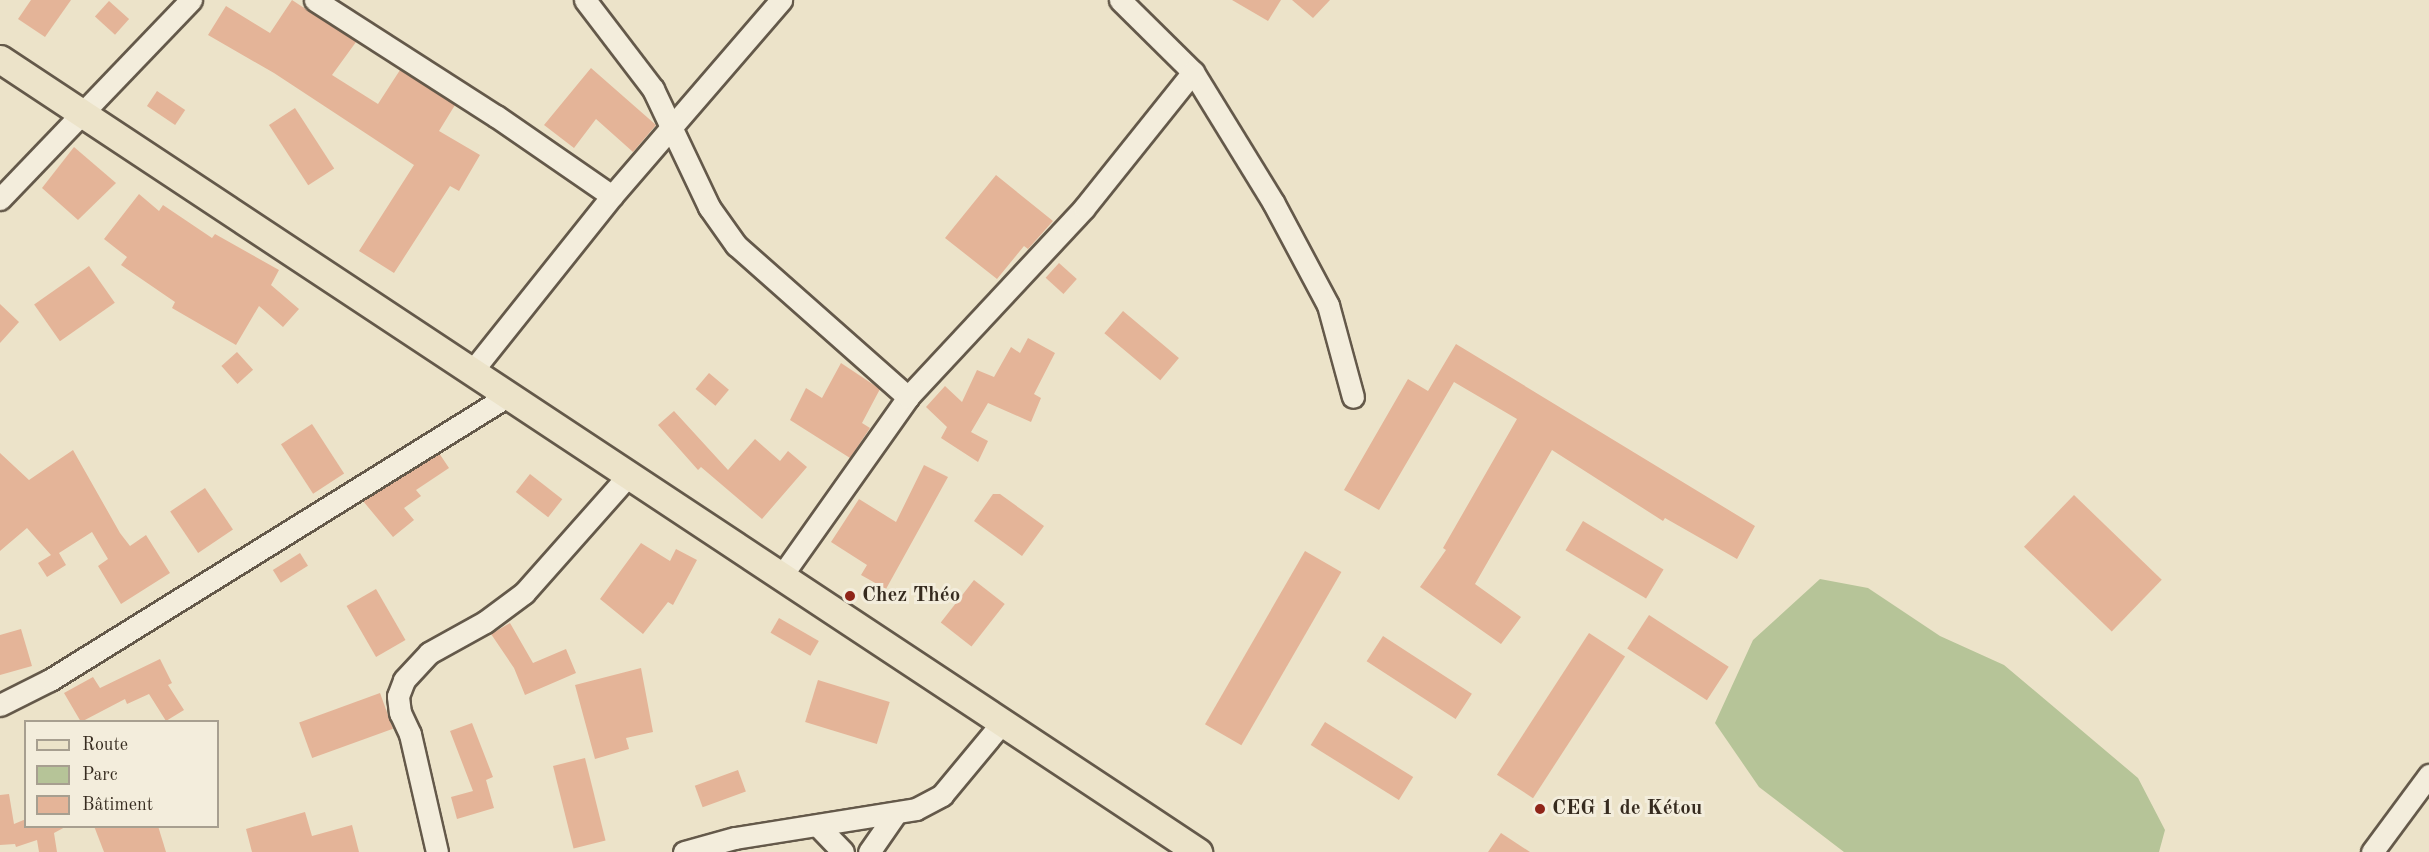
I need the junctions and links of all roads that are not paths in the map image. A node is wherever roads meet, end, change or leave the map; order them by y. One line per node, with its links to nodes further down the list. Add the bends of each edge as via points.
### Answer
1 (191, 0): 8 (street)
2 (315, 0): 10 (street)
3 (585, 0): 9 (street, via 653,89)
4 (781, 0): 9 (street)
5 (1120, 0): 7 (street, via 1165,40)
6 (0, 59): 8 (main road)
7 (1193, 72): 14 (street, via 1084,208); 15 (street, via 1273,202 1328,305)
8 (82, 114): 11 (street); 12 (main road)
9 (670, 129): 10 (street); 14 (street, via 709,207 736,244)
10 (612, 196): 12 (street)
11 (0, 199)
12 (473, 370): 13 (main road)
13 (509, 395): 16 (main road); 18 (street, via 50,680)
14 (908, 397): 17 (street)
15 (1353, 398)
16 (627, 477): 17 (main road); 23 (street, via 524,592 485,622 429,653 404,680 398,696 400,712 410,734)
17 (780, 578): 19 (main road)
18 (0, 705)
19 (1001, 724): 21 (street, via 942,795); 27 (main road)
20 (2426, 786): 28 (street)
21 (894, 816): 22 (street); 26 (street)
22 (818, 826): 24 (street, via 735,838); 25 (street)
23 (437, 852)
24 (684, 852)
25 (843, 852)
26 (870, 852)
27 (1198, 852)
28 (2372, 852)

